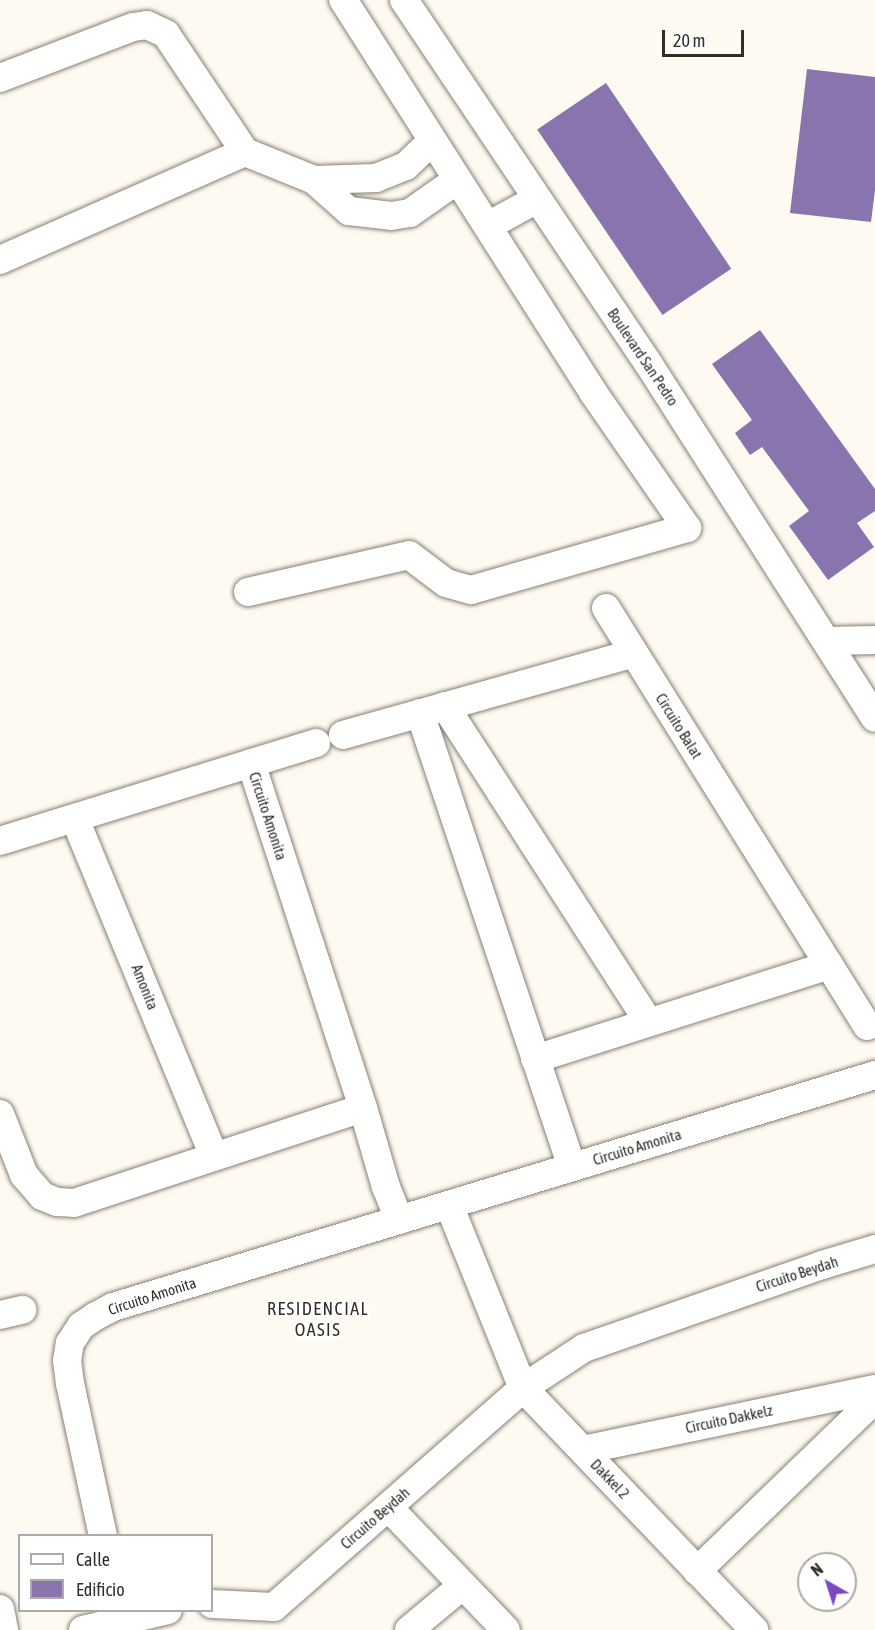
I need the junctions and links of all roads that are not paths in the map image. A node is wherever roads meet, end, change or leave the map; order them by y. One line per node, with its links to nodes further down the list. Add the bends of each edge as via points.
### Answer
1 (343, 0): 4 (street)
2 (404, 0): 8 (street, Boulevard San Pedro)
3 (0, 78): 5 (street, via 147,25 166,34)
4 (431, 142): 6 (street, via 406,166 376,178); 7 (street)
5 (245, 152): 6 (street); 10 (street)
6 (314, 180): 7 (street, via 349,211 392,216 410,213)
7 (457, 180): 9 (street)
8 (537, 200): 9 (street); 14 (street, Boulevard San Pedro, via 654,373)
9 (488, 226): 11 (street, via 593,392 687,528 471,590 446,583 409,555)
10 (0, 260)
11 (248, 592)
12 (606, 608): 15 (street, Circuito Balat)
13 (875, 640): 14 (street)
14 (826, 641): 16 (street, Boulevard San Pedro)
15 (634, 653): 17 (street); 24 (street, Circuito Balat)
16 (866, 691): 18 (street, Boulevard San Pedro)
17 (432, 710): 19 (street); 25 (street); 27 (street)
18 (875, 718)
19 (343, 735)
20 (316, 743): 21 (street, Circuito Amonita)
21 (251, 763): 22 (street, Circuito Amonita); 29 (street, Circuito Amonita)
22 (75, 819): 23 (street, Circuito Amonita); 31 (street, Amonita)
23 (0, 841)
24 (829, 965): 25 (street); 26 (street, Circuito Balat)
25 (649, 1022): 27 (street)
26 (867, 1026)
27 (536, 1059): 32 (street)
28 (875, 1075): 32 (street, Circuito Amonita)
29 (363, 1108): 31 (street); 34 (street, Circuito Amonita)
30 (0, 1114): 31 (street, via 24,1175 42,1196 57,1202 74,1203 99,1197)
31 (214, 1156)
32 (572, 1167): 33 (street, Circuito Amonita)
33 (449, 1205): 34 (street, Circuito Amonita); 36 (street)
34 (399, 1220): 41 (street, Circuito Amonita, via 113,1307 81,1326 70,1343 67,1361)
35 (875, 1249): 36 (street, Circuito Beydah, via 584,1348)
36 (523, 1388): 39 (street, Dakkel 2); 40 (street, Circuito Beydah)
37 (875, 1389): 39 (street, Circuito Dakkelz)
38 (875, 1399): 42 (street)
39 (583, 1450): 42 (street, Dakkel 2)
40 (388, 1507): 43 (street); 47 (street, Circuito Beydah)
41 (103, 1534)
42 (697, 1571): 53 (street, Dakkel 2)
43 (463, 1585): 51 (street); 52 (street)
44 (213, 1604): 47 (street, Circuito Beydah)
45 (0, 1610): 49 (street)
46 (163, 1612): 48 (street)
47 (270, 1618)
48 (122, 1621): 50 (street)
49 (4, 1630)
50 (83, 1630)
51 (409, 1630)
52 (506, 1630)
53 (754, 1630)

